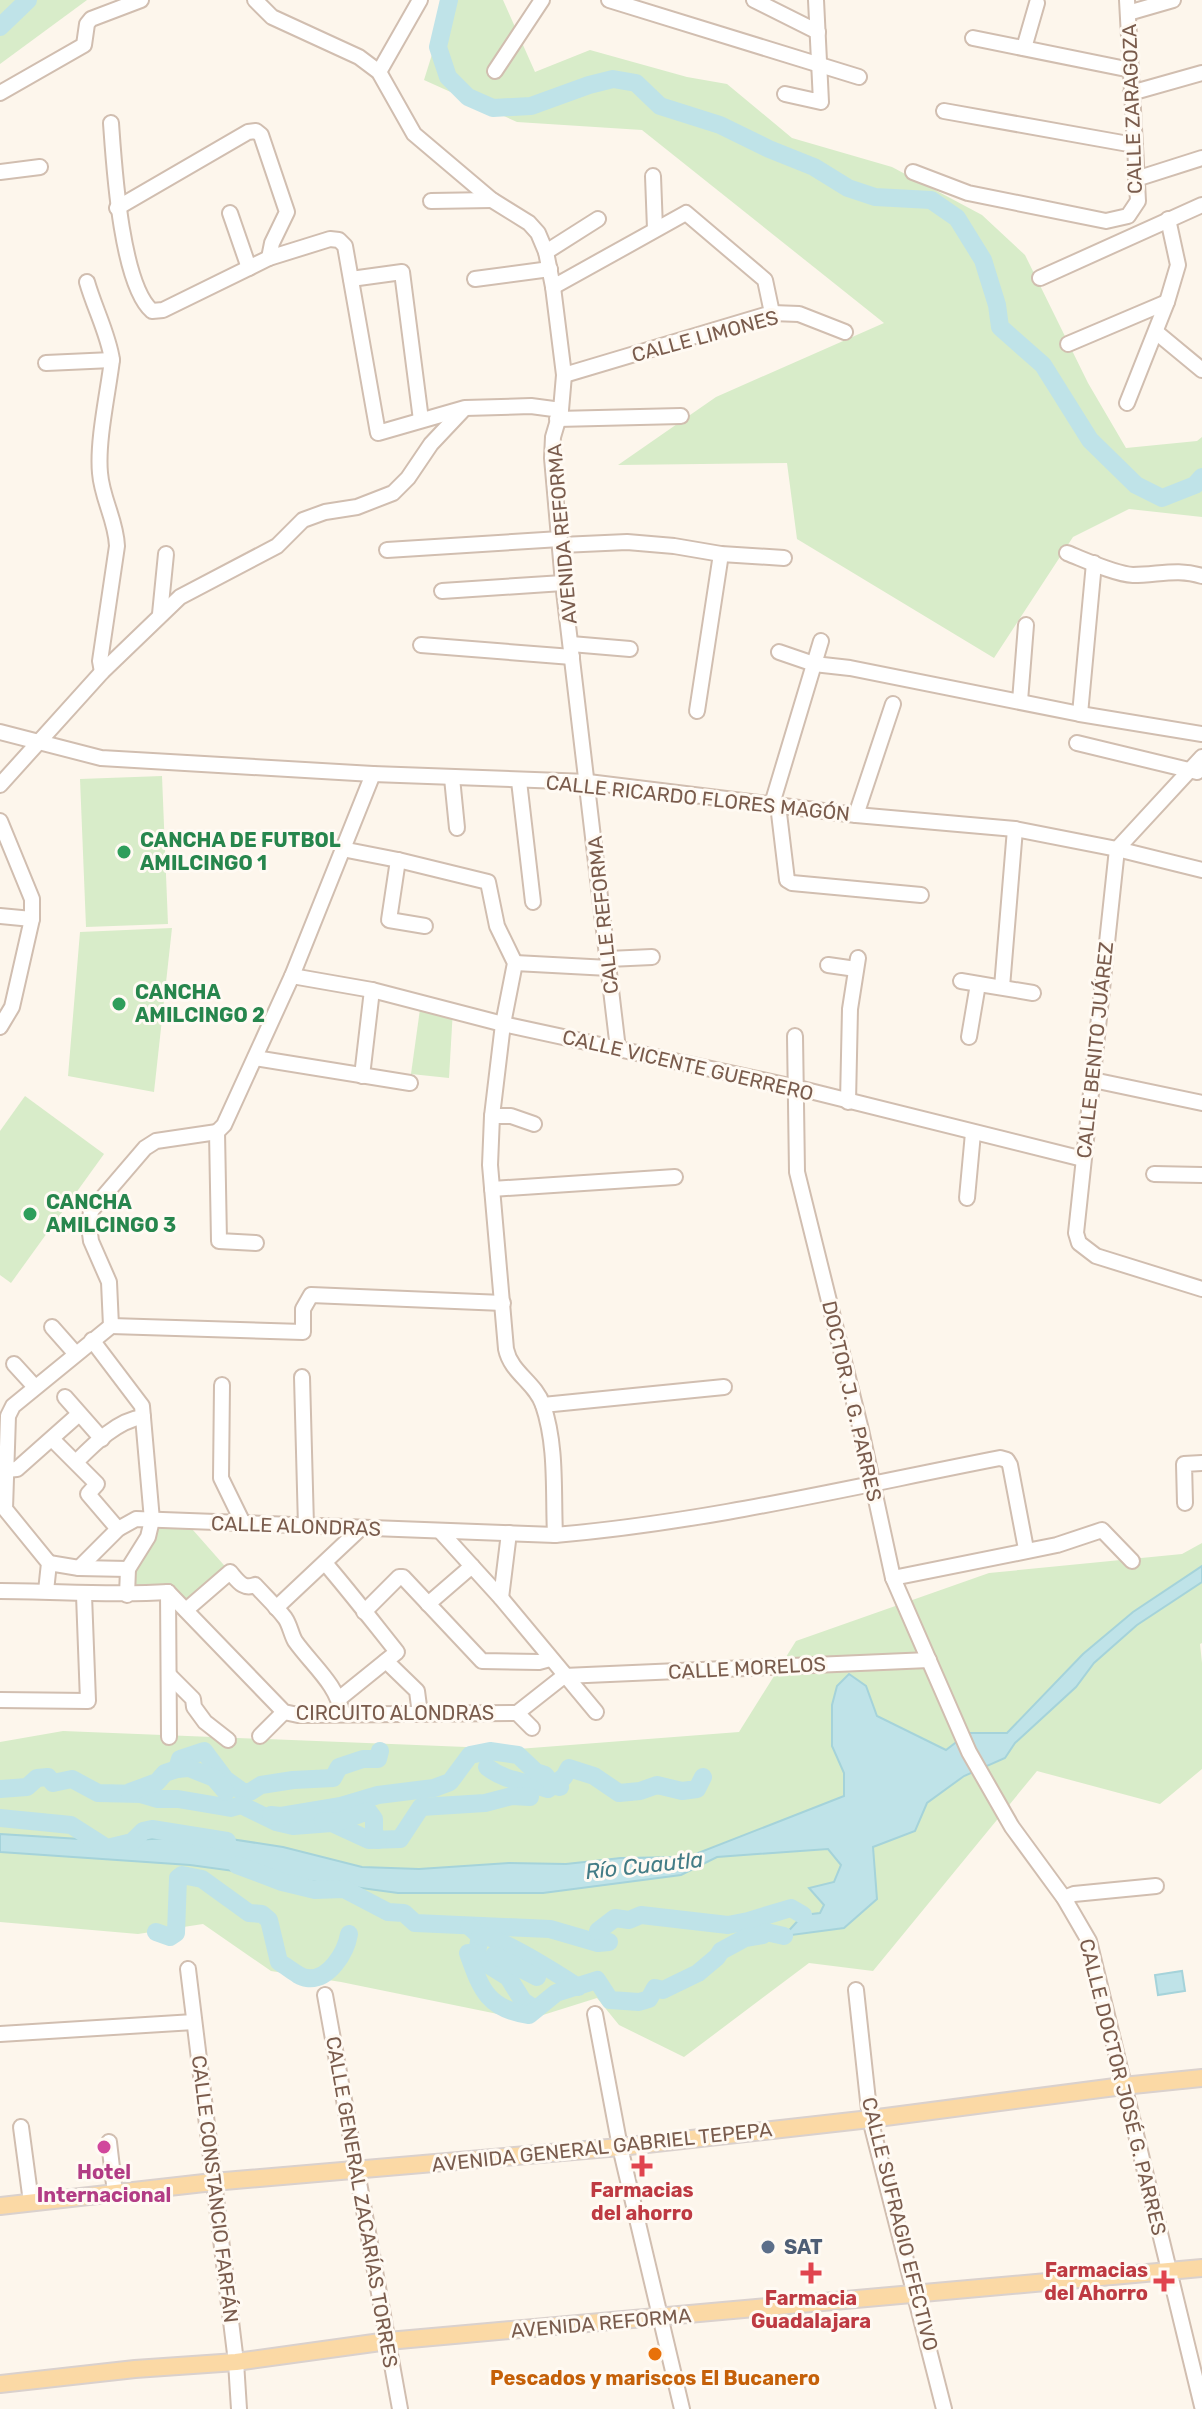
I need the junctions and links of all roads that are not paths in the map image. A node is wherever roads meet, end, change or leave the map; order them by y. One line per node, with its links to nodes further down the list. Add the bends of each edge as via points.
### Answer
1 (141, 0): 21 (street, via 91,19 84,45)
2 (255, 0): 18 (street, AVENIDA REFORMA, via 272,17 359,57)
3 (420, 0): 18 (street)
4 (542, 0): 17 (street)
5 (609, 0): 10 (street)
6 (754, 0): 12 (street)
7 (816, 0): 12 (street)
8 (1173, 0): 11 (street)
9 (1037, 3): 14 (street)
10 (647, 5): 15 (street)
11 (1127, 7): 16 (street, CALLE ZARAGOZA)
12 (818, 32): 15 (street)
13 (973, 38): 14 (street)
14 (1024, 48): 16 (street)
15 (820, 63): 20 (street); 23 (street, via 821,102)
16 (1131, 70): 22 (street, CALLE ZARAGOZA)
17 (495, 71)
18 (379, 72): 33 (street, AVENIDA REFORMA, via 414,134)
19 (1202, 73): 22 (street)
20 (859, 77)
21 (0, 93)
22 (1131, 93): 26 (street, CALLE ZARAGOZA)
23 (785, 94)
24 (944, 111): 26 (street)
25 (111, 123): 36 (street)
26 (1134, 145): 32 (street, CALLE ZARAGOZA)
27 (1202, 158): 32 (street)
28 (40, 167): 29 (street)
29 (0, 172)
30 (913, 172): 32 (street, CALLE ZARAGOZA, via 968,193 1106,221 1128,216 1138,201)
31 (653, 176): 40 (street)
32 (1136, 179)
33 (492, 200): 34 (street); 41 (street, AVENIDA REFORMA, via 529,223)
34 (431, 201)
35 (1202, 205): 39 (street)
36 (117, 208): 42 (street, via 256,131 287,212); 43 (street, via 144,304 152,311)
37 (230, 213): 43 (street)
38 (598, 219): 41 (street)
39 (1168, 219): 45 (street); 50 (street, via 1178,265)
40 (655, 229): 49 (street); 51 (street, via 686,213 765,280)
41 (546, 252): 44 (street, AVENIDA REFORMA)
42 (269, 258): 43 (street); 46 (street, via 339,240)
43 (249, 268)
44 (550, 269): 47 (street); 49 (street, AVENIDA REFORMA)
45 (1040, 278)
46 (351, 279): 63 (street, via 402,272); 63 (street, via 378,433)
47 (475, 279)
48 (87, 282): 55 (street)
49 (553, 287): 58 (street, AVENIDA REFORMA)
50 (1167, 302): 53 (street); 54 (street)
51 (772, 313): 52 (street, CALLE LIMONES, via 799,314); 58 (street, CALLE LIMONES)
52 (845, 332)
53 (1156, 332): 57 (street); 59 (street)
54 (1068, 344)
55 (112, 360): 56 (street); 82 (street, via 99,471 117,546)
56 (46, 363)
57 (1202, 370)
58 (564, 375): 61 (street, AVENIDA REFORMA)
59 (1127, 403)
60 (465, 408): 61 (street, via 531,406); 63 (street); 74 (street, via 393,493 303,520 277,546 180,597)
61 (559, 415): 62 (street); 64 (street, AVENIDA REFORMA, via 552,458)
62 (681, 416)
63 (421, 420)
64 (560, 542): 65 (street); 68 (street, via 627,542); 72 (street, AVENIDA REFORMA)
65 (387, 550)
66 (1067, 553): 70 (street)
67 (166, 554): 74 (street)
68 (721, 554): 69 (street); 85 (street)
69 (784, 558)
70 (1094, 563): 71 (street, via 1131,575 1168,571); 86 (street)
71 (1202, 576)
72 (563, 583): 73 (street); 79 (street, AVENIDA REFORMA)
73 (442, 591)
74 (160, 614): 82 (street)
75 (1026, 625): 83 (street)
76 (821, 641): 81 (street)
77 (421, 645): 79 (street)
78 (630, 649): 79 (street)
79 (572, 651): 96 (street, AVENIDA REFORMA)
80 (779, 652): 81 (street)
81 (814, 664): 83 (street); 98 (street)
82 (102, 672): 89 (street)
83 (1020, 701): 86 (street)
84 (893, 704): 99 (street)
85 (697, 711)
86 (1080, 714): 88 (street)
87 (0, 732): 89 (street, CALLE RICARDO FLORES MAGÓN)
88 (1202, 734)
89 (38, 743): 93 (street, CALLE RICARDO FLORES MAGÓN, via 101,758); 97 (street)
90 (1077, 743): 92 (street)
91 (1202, 757): 92 (street)
92 (1197, 772): 104 (street)
93 (373, 774): 94 (street, CALLE RICARDO FLORES MAGÓN); 103 (street)
94 (452, 778): 95 (street, CALLE RICARDO FLORES MAGÓN); 101 (street)
95 (519, 781): 96 (street, CALLE RICARDO FLORES MAGÓN); 108 (street)
96 (588, 782): 98 (street, CALLE RICARDO FLORES MAGÓN); 114 (street, CALLE REFORMA)
97 (0, 785)
98 (775, 805): 99 (street, CALLE RICARDO FLORES MAGÓN); 107 (street, via 787,880)
99 (856, 815): 102 (street, CALLE RICARDO FLORES MAGÓN)
100 (0, 821): 110 (street, via 32,899)
101 (457, 828)
102 (1015, 829): 104 (street, CALLE RICARDO FLORES MAGÓN); 119 (street)
103 (342, 849): 105 (street); 116 (street)
104 (1117, 849): 106 (street, CALLE RICARDO FLORES MAGÓN); 129 (street, CALLE BENITO JUÁREZ)
105 (398, 860): 111 (street, via 389,920); 113 (street, via 488,882 497,926)
106 (1202, 870)
107 (921, 895)
108 (533, 902)
109 (0, 916): 110 (street)
110 (32, 919): 123 (street, via 12,1007)
111 (425, 926)
112 (652, 957): 114 (street)
113 (515, 963): 114 (street); 122 (street)
114 (609, 964): 126 (street, CALLE REFORMA)
115 (828, 965): 132 (street, via 857,963 850,1009)
116 (292, 976): 120 (street, CALLE VICENTE GUERRERO); 127 (street)
117 (961, 981): 118 (street)
118 (978, 984): 119 (street); 125 (street)
119 (1002, 987): 121 (street)
120 (372, 990): 122 (street, CALLE VICENTE GUERRERO); 128 (street)
121 (1033, 993)
122 (503, 1024): 126 (street, CALLE VICENTE GUERRERO); 134 (street)
123 (0, 1027)
124 (795, 1036): 131 (street, DOCTOR J. G. PARRES)
125 (969, 1037)
126 (618, 1049): 131 (street, CALLE VICENTE GUERRERO)
127 (255, 1058): 128 (street); 136 (street)
128 (362, 1076): 130 (street)
129 (1093, 1080): 133 (street); 138 (street, CALLE BENITO JUÁREZ)
130 (410, 1083)
131 (794, 1087): 132 (street, CALLE VICENTE GUERRERO); 165 (street, DOCTOR J. G. PARRES, via 797,1172)
132 (848, 1102): 137 (street, CALLE VICENTE GUERRERO)
133 (1202, 1103)
134 (492, 1116): 135 (street); 142 (street)
135 (534, 1124)
136 (217, 1132): 144 (street, via 219,1241); 147 (street, via 156,1141 91,1211 91,1241 109,1282)
137 (973, 1133): 138 (street, CALLE VICENTE GUERRERO); 143 (street)
138 (1083, 1159): 145 (street, CALLE BENITO JUÁREZ, via 1079,1243 1096,1256)
139 (1154, 1174): 140 (street)
140 (1202, 1175)
141 (675, 1177): 142 (street)
142 (492, 1189): 146 (street)
143 (967, 1198)
144 (256, 1243)
145 (1202, 1289)
146 (503, 1303): 147 (street, via 311,1295 303,1309 303,1332); 157 (street, via 509,1361)
147 (111, 1326): 149 (street)
148 (52, 1327): 150 (street)
149 (92, 1340): 150 (street); 159 (street, via 142,1406)
150 (75, 1353): 154 (street)
151 (14, 1364): 154 (street)
152 (302, 1377): 169 (street)
153 (222, 1385): 168 (street, via 221,1478)
154 (35, 1387): 164 (street, via 8,1416)
155 (724, 1387): 157 (street)
156 (65, 1397): 158 (street)
157 (543, 1405): 174 (street, via 552,1442)
158 (79, 1414): 160 (street); 161 (street)
159 (143, 1417): 161 (street, via 129,1419); 167 (street)
160 (52, 1439): 162 (street); 164 (street, via 17,1469)
161 (96, 1443): 162 (street)
162 (77, 1461): 170 (street, via 97,1484 88,1494)
163 (1202, 1463): 166 (street, via 1184,1464)
164 (6, 1470): 177 (street, via 5,1509)
165 (871, 1483): 174 (street, CALLE ALONDRAS, via 689,1519); 175 (street, CALLE ALONDRAS, via 1007,1460); 183 (street, DOCTOR J. G. PARRES)
166 (1185, 1503)
167 (152, 1520): 168 (street, CALLE ALONDRAS); 170 (street, CALLE ALONDRAS, via 136,1519); 182 (street)
168 (243, 1523): 169 (street, CALLE ALONDRAS)
169 (306, 1526): 171 (street, CALLE ALONDRAS)
170 (118, 1529): 180 (street)
171 (360, 1529): 172 (street, CALLE ALONDRAS); 178 (street)
172 (440, 1531): 173 (street, CALLE ALONDRAS); 179 (street)
173 (509, 1533): 174 (street, CALLE ALONDRAS); 189 (street)
174 (555, 1535)
175 (1026, 1549): 176 (street, via 1102,1530); 183 (street)
176 (1132, 1561)
177 (49, 1563): 180 (street); 185 (street)
178 (325, 1563): 191 (street); 193 (street)
179 (472, 1566): 189 (street); 190 (street)
180 (79, 1568): 181 (street)
181 (98, 1569): 182 (street); 187 (street)
182 (128, 1569): 188 (street)
183 (893, 1578): 195 (street, DOCTOR J. G. PARRES)
184 (0, 1591): 185 (street)
185 (46, 1591): 187 (street)
186 (168, 1592): 188 (street); 192 (street, CIRCUITO ALONDRAS); 197 (street)
187 (91, 1595): 188 (street); 200 (street, via 88,1701)
188 (127, 1595)
189 (501, 1598): 194 (street)
190 (428, 1604): 193 (street, via 399,1577); 194 (street, via 482,1661)
191 (276, 1608): 192 (street, via 255,1585 242,1585 230,1572); 199 (street)
192 (186, 1610): 202 (street, CIRCUITO ALONDRAS)
193 (364, 1612): 196 (street, via 397,1652)
194 (550, 1659): 198 (street)
195 (929, 1660): 198 (street, CALLE MORELOS); 201 (street, DOCTOR J. G. PARRES)
196 (386, 1661): 199 (street); 206 (street, via 417,1691)
197 (169, 1675): 209 (street); 210 (street, via 193,1699 205,1722)
198 (564, 1676): 203 (street); 204 (street, CIRCUITO ALONDRAS)
199 (340, 1698): 205 (street)
200 (0, 1700)
201 (949, 1706): 212 (street, CALLE DOCTOR JOSÉ G. PARRES, via 1012,1827)
202 (284, 1712): 205 (street, CIRCUITO ALONDRAS); 208 (street)
203 (596, 1712)
204 (517, 1713): 206 (street, CIRCUITO ALONDRAS); 207 (street)
205 (342, 1714): 206 (street, CIRCUITO ALONDRAS)
206 (420, 1714)
207 (532, 1728)
208 (260, 1736)
209 (169, 1737)
210 (228, 1740)
211 (1156, 1886): 212 (street)
212 (1064, 1898): 220 (street, CALLE DOCTOR JOSÉ G. PARRES, via 1089,1941)
213 (188, 1969): 217 (street, CALLE CONSTANCIO FARFÁN)
214 (856, 1990): 221 (street, CALLE SUFRAGIO EFECTIVO)
215 (325, 1995): 225 (street, CALLE GENERAL ZACARÍAS TORRES)
216 (595, 2014): 224 (street)
217 (194, 2022): 218 (street); 226 (street, CALLE CONSTANCIO FARFÁN)
218 (0, 2034)
219 (1202, 2078): 220 (main road, AVENIDA GENERAL GABRIEL TEPEPA)
220 (1123, 2086): 221 (main road, AVENIDA GENERAL GABRIEL TEPEPA); 231 (street, CALLE DOCTOR JOSÉ G. PARRES)
221 (870, 2119): 224 (main road, AVENIDA GENERAL GABRIEL TEPEPA); 232 (street, CALLE SUFRAGIO EFECTIVO)
222 (21, 2127): 228 (street)
223 (109, 2142): 227 (street)
224 (620, 2147): 225 (main road, AVENIDA GENERAL GABRIEL TEPEPA); 233 (street)
225 (355, 2171): 226 (main road, AVENIDA GENERAL GABRIEL TEPEPA); 234 (street, CALLE GENERAL ZACARÍAS TORRES)
226 (213, 2182): 227 (main road, AVENIDA GENERAL GABRIEL TEPEPA); 235 (street, CALLE CONSTANCIO FARFÁN)
227 (115, 2193): 228 (main road, AVENIDA GENERAL GABRIEL TEPEPA)
228 (31, 2202): 229 (main road, AVENIDA GENERAL GABRIEL TEPEPA)
229 (0, 2206)
230 (1202, 2268): 231 (main road, AVENIDA REFORMA)
231 (1170, 2270): 232 (main road, AVENIDA REFORMA); 237 (street, CALLE DOCTOR JOSÉ G. PARRES)
232 (917, 2293): 233 (main road, AVENIDA REFORMA); 241 (street, CALLE SUFRAGIO EFECTIVO)
233 (661, 2318): 234 (main road, AVENIDA REFORMA); 240 (street)
234 (388, 2341): 235 (main road, AVENIDA REFORMA); 239 (street, CALLE GENERAL ZACARÍAS TORRES)
235 (236, 2362): 236 (main road, AVENIDA REFORMA); 238 (street, CALLE CONSTANCIO FARFÁN)
236 (0, 2384)
237 (1202, 2406)
238 (239, 2409)
239 (400, 2409)
240 (682, 2409)
241 (944, 2409)

